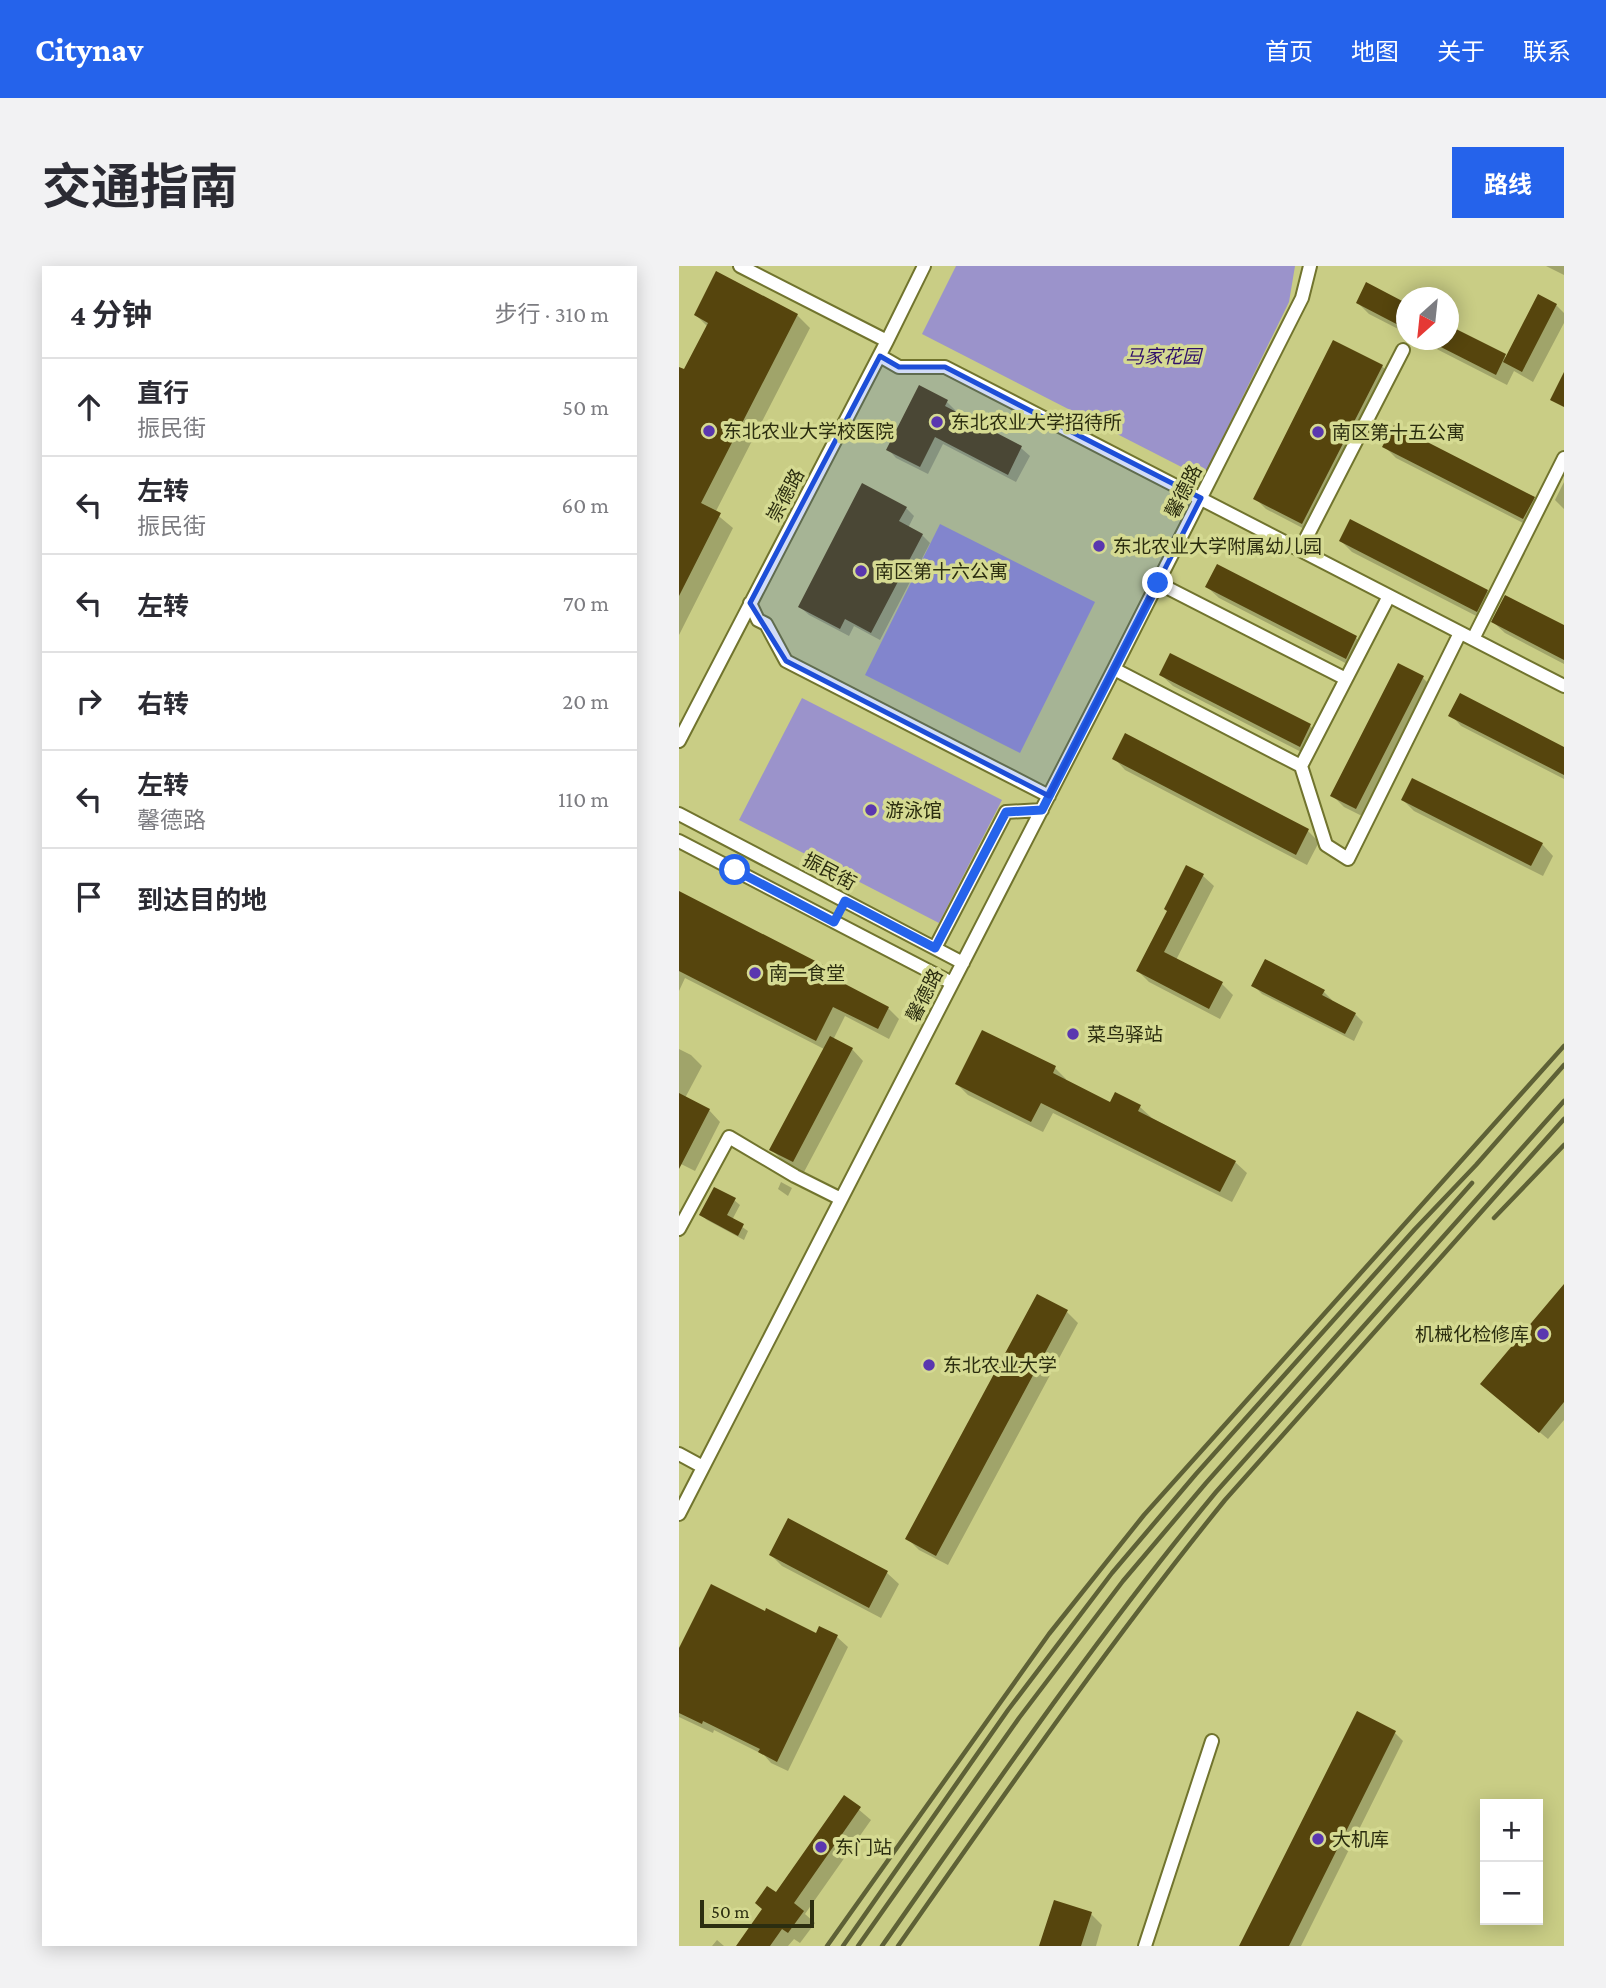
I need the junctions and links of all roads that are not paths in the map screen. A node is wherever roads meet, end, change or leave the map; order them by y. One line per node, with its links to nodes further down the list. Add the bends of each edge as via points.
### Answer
1 (740, 266): 4 (street)
2 (924, 266): 4 (street, 崇德路)
3 (1310, 266): 8 (street, 馨德路, via 1302,299)
4 (887, 341): 6 (street, 崇德路)
5 (1403, 350): 9 (street)
6 (880, 356): 8 (street, via 899,368 945,367); 12 (street, 崇德路)
7 (1564, 458): 14 (street)
8 (1201, 498): 9 (street); 10 (street, 馨德路)
9 (1300, 550): 11 (street)
10 (1158, 583): 15 (street, 馨德路); 16 (street)
11 (1389, 596): 13 (street); 16 (street)
12 (750, 603): 18 (street, 崇德路); 20 (street, via 786,661)
13 (1460, 633): 14 (street); 19 (street, via 1348,859 1326,845)
14 (1473, 639): 17 (street)
15 (1114, 669): 19 (street); 20 (street, 馨德路)
16 (1346, 679): 19 (street)
17 (1564, 686)
18 (679, 741)
19 (1301, 766)
20 (1049, 796): 21 (street, 馨德路)
21 (1042, 810): 28 (street, via 1006,812); 29 (street, 馨德路)
22 (679, 814): 24 (street, 振民街)
23 (679, 841): 25 (street)
24 (746, 849): 25 (street); 26 (street, 振民街)
25 (735, 870): 27 (street)
26 (845, 901): 27 (street); 28 (street, 振民街)
27 (834, 922): 30 (street)
28 (935, 948): 29 (street, 振民街)
29 (963, 962): 30 (street, 馨德路)
30 (952, 983): 31 (street, 馨德路)
31 (841, 1199): 32 (street, via 729,1137); 34 (street, 馨德路)
32 (679, 1229)
33 (679, 1454): 34 (street)
34 (703, 1467): 35 (street, 馨德路)
35 (679, 1514)
36 (1212, 1741): 37 (street)
37 (1146, 1946)

